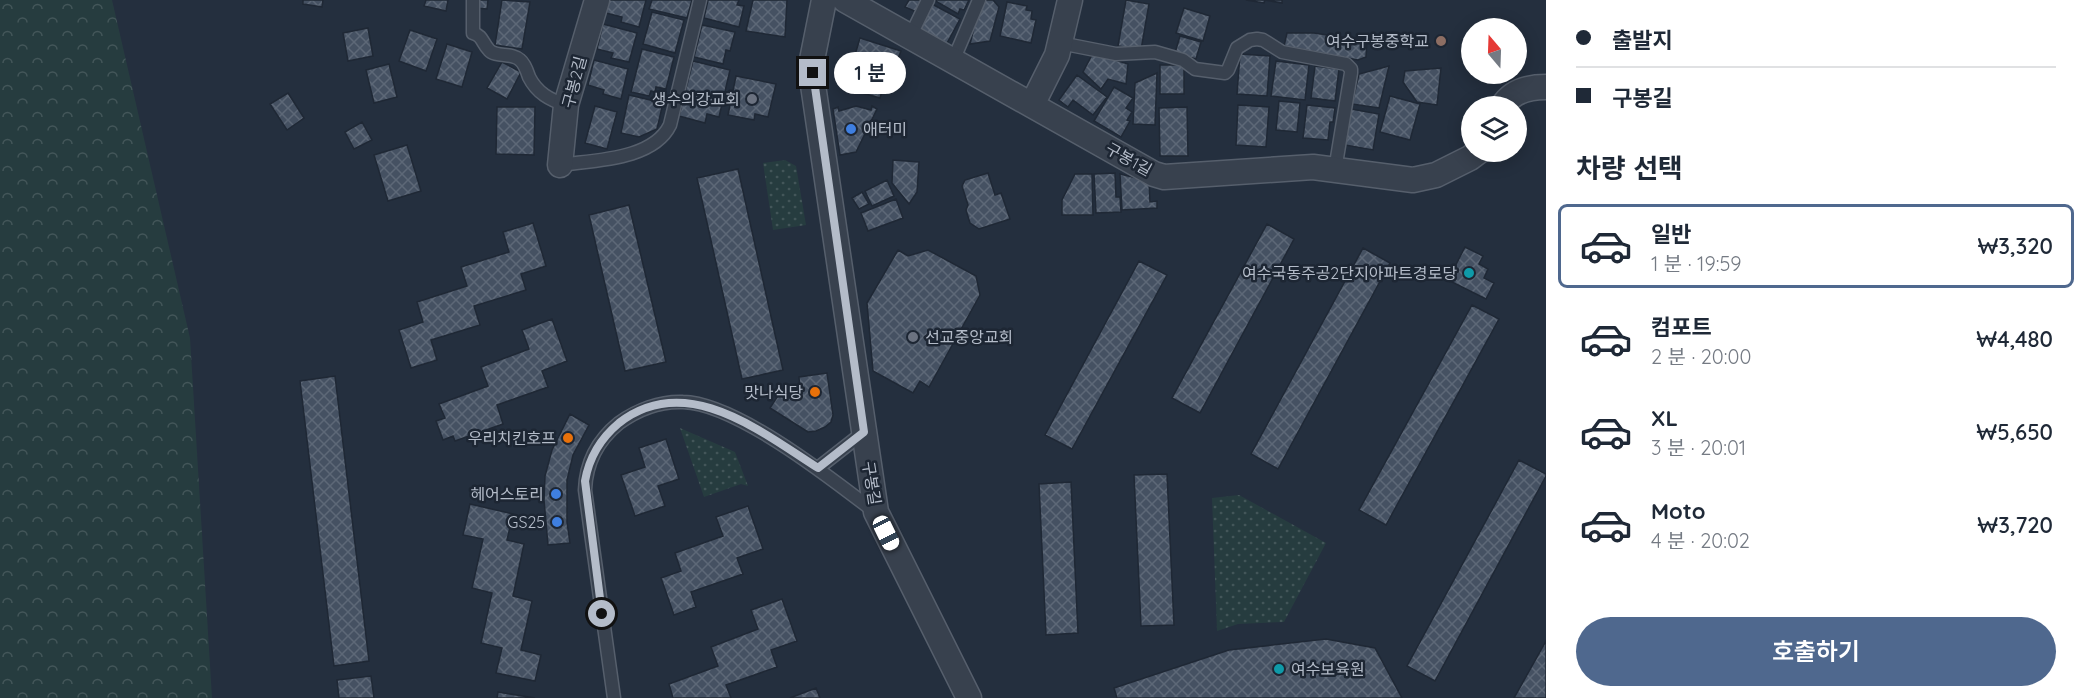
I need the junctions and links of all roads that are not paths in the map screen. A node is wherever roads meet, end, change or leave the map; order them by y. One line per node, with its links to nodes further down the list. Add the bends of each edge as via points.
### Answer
1 (473, 0): 14 (lane, via 473,33 483,39 488,50 518,57 543,95)
2 (597, 0): 14 (street, 구봉2길)
3 (700, 0): 17 (lane, via 670,125 664,134 634,154)
4 (824, 0): 19 (street, 구봉길, via 812,60 813,85)
5 (845, 0): 9 (street, 구봉1길)
6 (928, 0): 9 (lane)
7 (979, 0): 11 (lane)
8 (1070, 0): 10 (street)
9 (910, 37): 11 (street, 구봉1길)
10 (1060, 43): 15 (street); 18 (lane, via 1116,54 1155,52 1220,74 1228,69 1237,48 1257,39 1282,52 1346,64 1351,75)
11 (953, 61): 15 (street, 구봉1길)
12 (1546, 87): 13 (street)
13 (1511, 96)
14 (566, 105): 17 (street, 구봉2길)
15 (1032, 105): 18 (street, 구봉1길, via 1164,177 1313,167)
16 (1462, 162): 18 (street, 구봉1길, via 1436,175 1413,180)
17 (560, 165)
18 (1335, 170)
19 (864, 432): 20 (lane); 21 (street, 구봉길)
20 (818, 468): 21 (lane); 22 (lane, via 753,428 702,405 683,402 645,408 610,431 589,464 585,490)
21 (876, 512): 23 (street, 구봉길)
22 (614, 698)
23 (969, 698)

